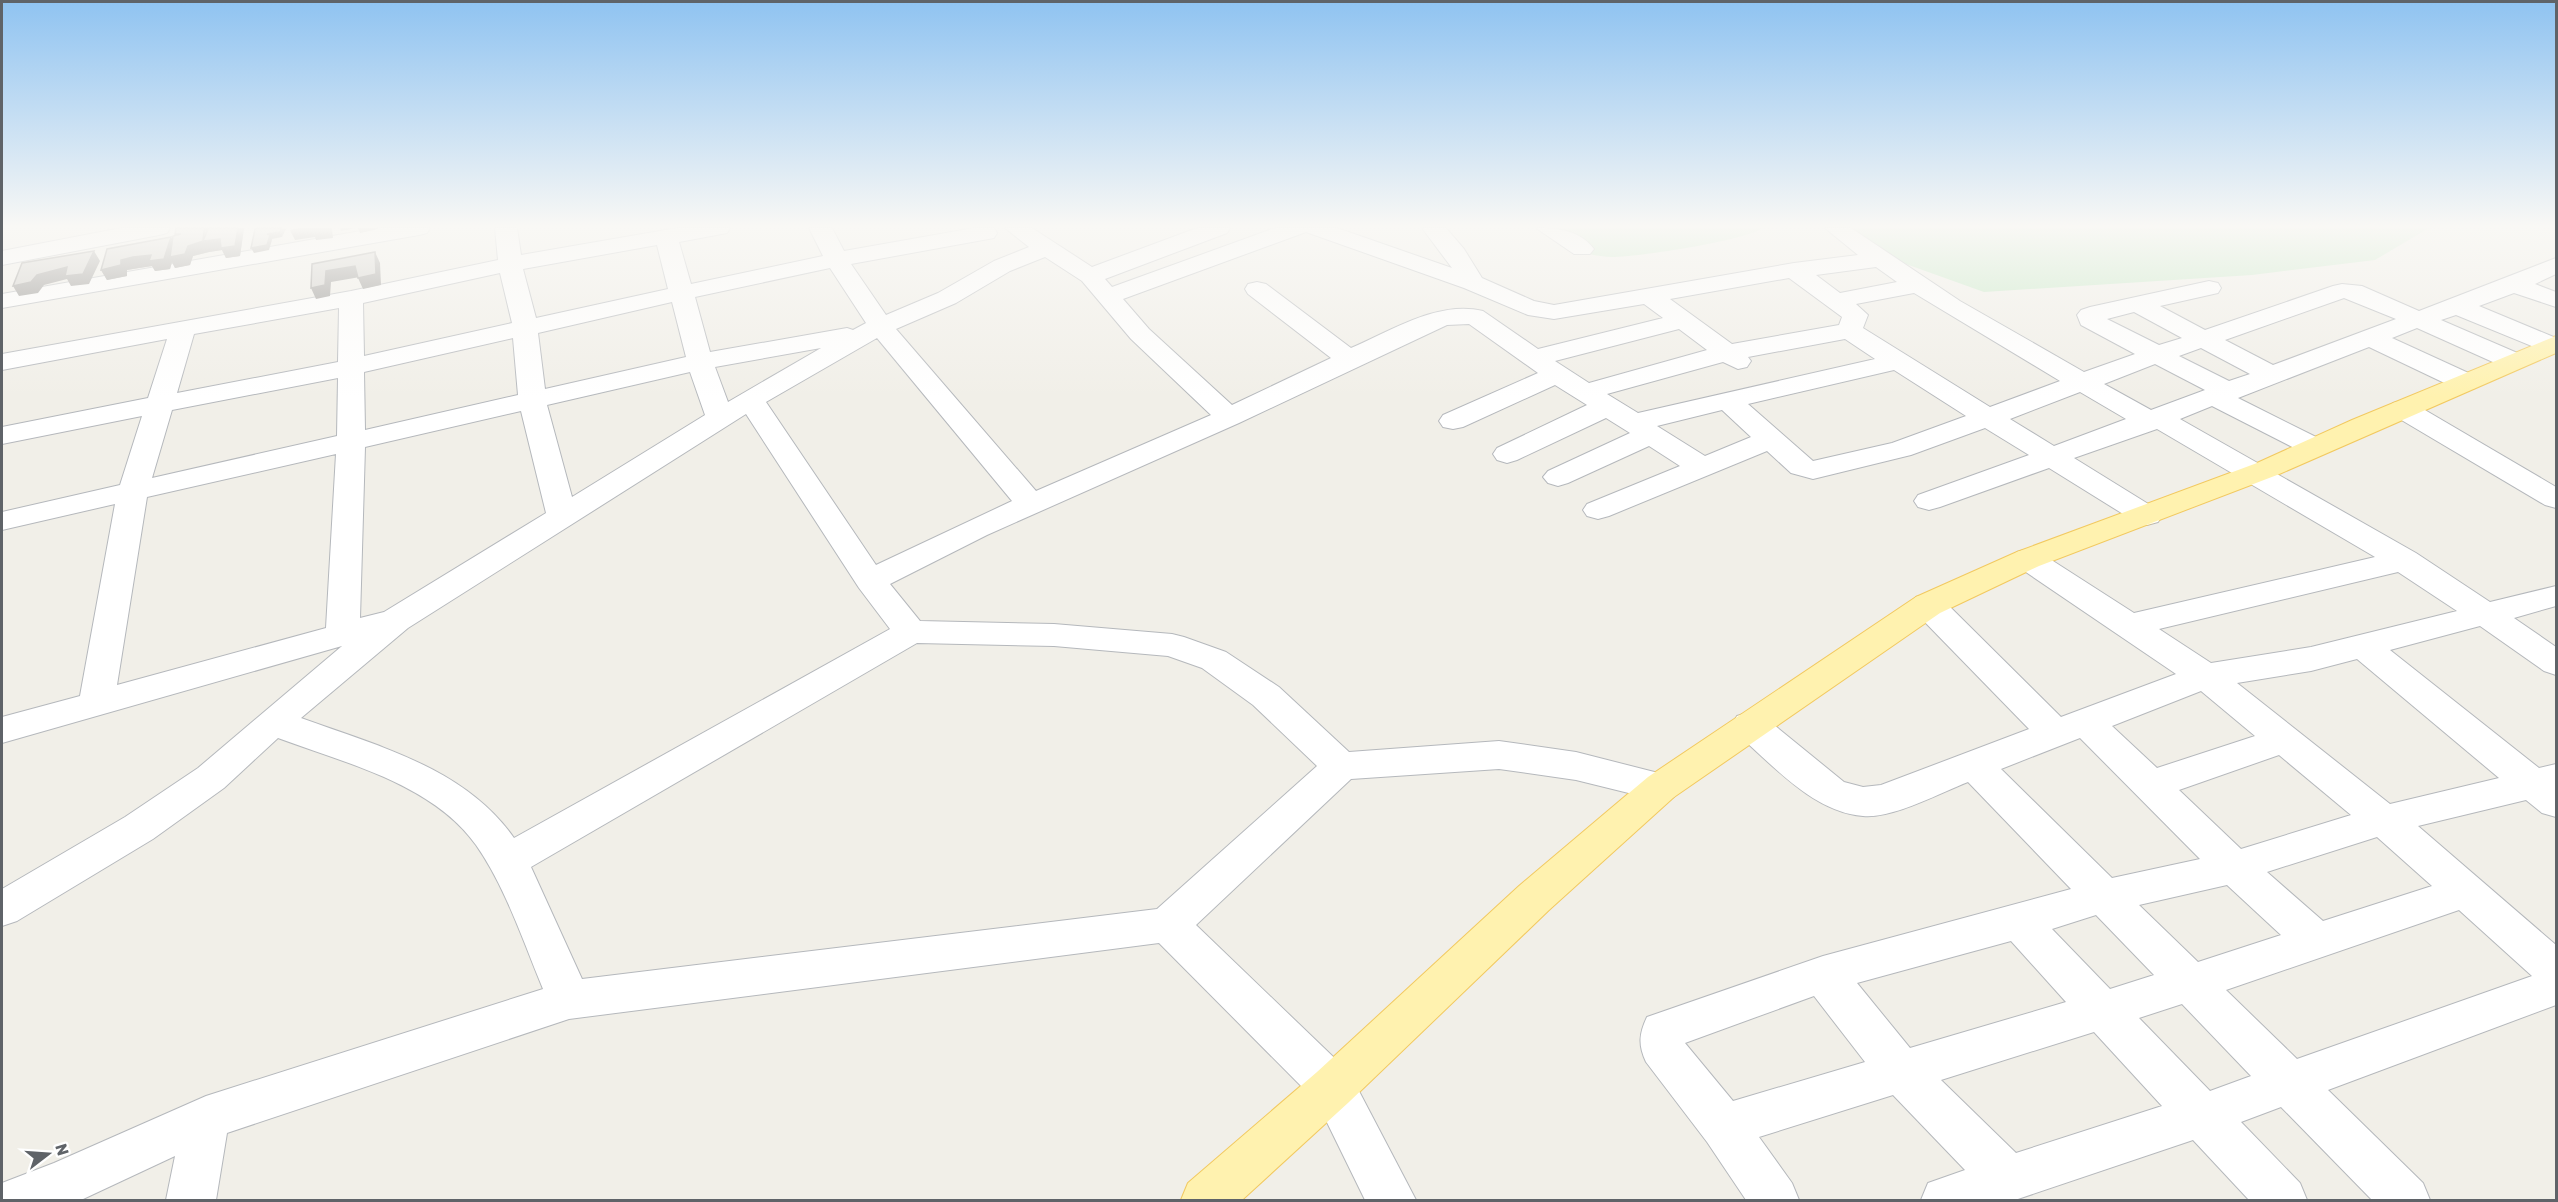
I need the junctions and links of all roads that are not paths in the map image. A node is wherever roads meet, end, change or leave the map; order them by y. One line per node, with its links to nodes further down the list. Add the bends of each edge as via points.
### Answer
1 (99, 284): 22 (street)
2 (413, 284): 20 (street)
3 (515, 284): 28 (street)
4 (679, 284): 17 (street)
5 (723, 284): 17 (street)
6 (850, 284): 30 (street)
7 (971, 284): 30 (street)
8 (1097, 284): 19 (street)
9 (1141, 284): 19 (street)
10 (1476, 284): 18 (street, via 1541,312)
11 (1712, 284): 18 (street)
12 (1812, 284): 23 (street)
13 (2514, 284): 21 (street); 25 (street)
14 (1919, 285): 23 (street); 45 (street)
15 (2209, 288): 24 (street)
16 (1257, 289): 37 (street)
17 (681, 293): 28 (street); 41 (street)
18 (1648, 295): 27 (street)
19 (1108, 296): 56 (street, via 1140,334)
20 (351, 297): 29 (street); 43 (street)
21 (2556, 300)
22 (2, 301)
23 (1834, 301): 31 (street, via 1855,315)
24 (2139, 305): 33 (street); 36 (street, via 2090,315 2090,320)
25 (2456, 306): 26 (street); 34 (street)
26 (2416, 319): 32 (street); 33 (street, via 2353,291 2342,291); 38 (street)
27 (1683, 321): 35 (street); 42 (street)
28 (525, 326): 43 (street); 49 (street)
29 (183, 329): 40 (street); 53 (street)
30 (876, 329): 41 (street); 51 (street); 75 (street)
31 (1849, 331): 35 (street); 39 (street)
32 (2370, 337): 44 (street); 46 (street)
33 (2204, 339): 36 (street); 44 (street)
34 (2555, 345): 38 (main road)
35 (1726, 353): 47 (street); 50 (street)
36 (2159, 354): 45 (street); 48 (street)
37 (1349, 359): 42 (street, via 1456,315 1474,316); 56 (street)
38 (2513, 360): 46 (main road)
39 (1899, 361): 47 (street); 55 (street)
40 (2, 362)
41 (700, 362): 49 (street); 57 (street)
42 (1545, 366): 50 (street); 58 (street)
43 (352, 367): 53 (street); 62 (street)
44 (2272, 375): 48 (street)
45 (2082, 382): 55 (street); 59 (street)
46 (2465, 382): 54 (main road)
47 (1777, 389): 52 (street)
48 (2222, 394): 59 (street); 64 (street)
49 (532, 399): 62 (street); 78 (street)
50 (1596, 399): 60 (street); 65 (street)
51 (751, 400): 57 (street); 82 (street)
52 (1728, 400): 60 (street); 63 (street)
53 (158, 404): 61 (street); 72 (street)
54 (2403, 410): 64 (main road); 71 (street)
55 (1987, 416): 63 (street, via 1901,449 1813,471 1801,467); 66 (street)
56 (1229, 417): 75 (street)
57 (720, 418): 78 (street)
58 (1453, 421)
59 (2156, 421): 66 (street); 68 (street)
60 (1642, 428): 67 (street); 70 (street)
61 (2, 435)
62 (351, 439): 72 (street); 89 (street)
63 (1771, 439): 67 (street)
64 (2314, 447): 68 (main road)
65 (1507, 454)
66 (2052, 457): 74 (street); 77 (street)
67 (1702, 467): 76 (street)
68 (2258, 472): 77 (main road); 81 (street)
69 (2556, 472): 71 (street)
70 (1558, 477)
71 (2522, 478): 73 (street)
72 (133, 490): 79 (street); 93 (street)
73 (2556, 499)
74 (1929, 501)
75 (1031, 504): 82 (street)
76 (1598, 510)
77 (2147, 516): 80 (main road)
78 (562, 517): 86 (street)
79 (2, 521)
80 (2028, 559): 84 (main road); 87 (street)
81 (2406, 560): 85 (street); 87 (street)
82 (870, 581): 88 (street)
83 (2556, 596): 85 (street)
84 (1928, 605): 95 (main road); 96 (street)
85 (2489, 615): 90 (street); 91 (street)
86 (396, 620): 89 (street); 94 (street)
87 (2127, 626): 92 (street)
88 (911, 632): 99 (street, via 1054,635 1172,645 1214,660 1266,696); 105 (street)
89 (343, 635): 93 (street)
90 (2363, 646): 92 (street); 103 (street)
91 (2556, 663)
92 (2205, 676): 96 (street); 98 (street)
93 (96, 704): 97 (street)
94 (273, 722): 105 (street, via 440,789 475,817); 109 (street, via 211,778 165,811)
95 (1750, 724): 100 (street, via 1832,792 1863,802 1886,799); 102 (main road)
96 (2070, 728): 100 (street); 101 (street)
97 (2, 730)
98 (2286, 740): 101 (street); 104 (street)
99 (1341, 766): 102 (street, via 1499,755 1576,766); 111 (street)
100 (1975, 766): 108 (street)
101 (2150, 785): 106 (street)
102 (1661, 787): 121 (main road, via 1534,898)
103 (2548, 788): 104 (street)
104 (2384, 820): 106 (street); 107 (street)
105 (508, 861): 117 (street)
106 (2234, 867): 108 (street); 112 (street)
107 (2463, 892): 112 (street); 113 (street)
108 (2104, 896): 110 (street); 115 (street)
109 (2, 909)
110 (2019, 922): 114 (street); 118 (street)
111 (1168, 925): 117 (street); 121 (street)
112 (2316, 941): 115 (street)
113 (2556, 971)
114 (1823, 974): 119 (street); 124 (street, via 1663,1030 1662,1048)
115 (2191, 983): 118 (street); 120 (street)
116 (2556, 986): 120 (street)
117 (569, 1000): 123 (street)
118 (2103, 1009): 119 (street); 122 (street)
119 (1901, 1072): 124 (street); 125 (street)
120 (2291, 1083): 122 (street); 133 (street)
121 (1333, 1087): 128 (main road); 129 (street)
122 (2202, 1115): 125 (street); 132 (street)
123 (206, 1118): 126 (street, via 63,1184); 127 (street)
124 (1724, 1126): 130 (street)
125 (2008, 1179): 131 (street)
126 (18, 1200)
127 (191, 1200)
128 (1206, 1200)
129 (1391, 1200)
130 (1774, 1200)
131 (1946, 1200)
132 (2282, 1200)
133 (2405, 1200)

